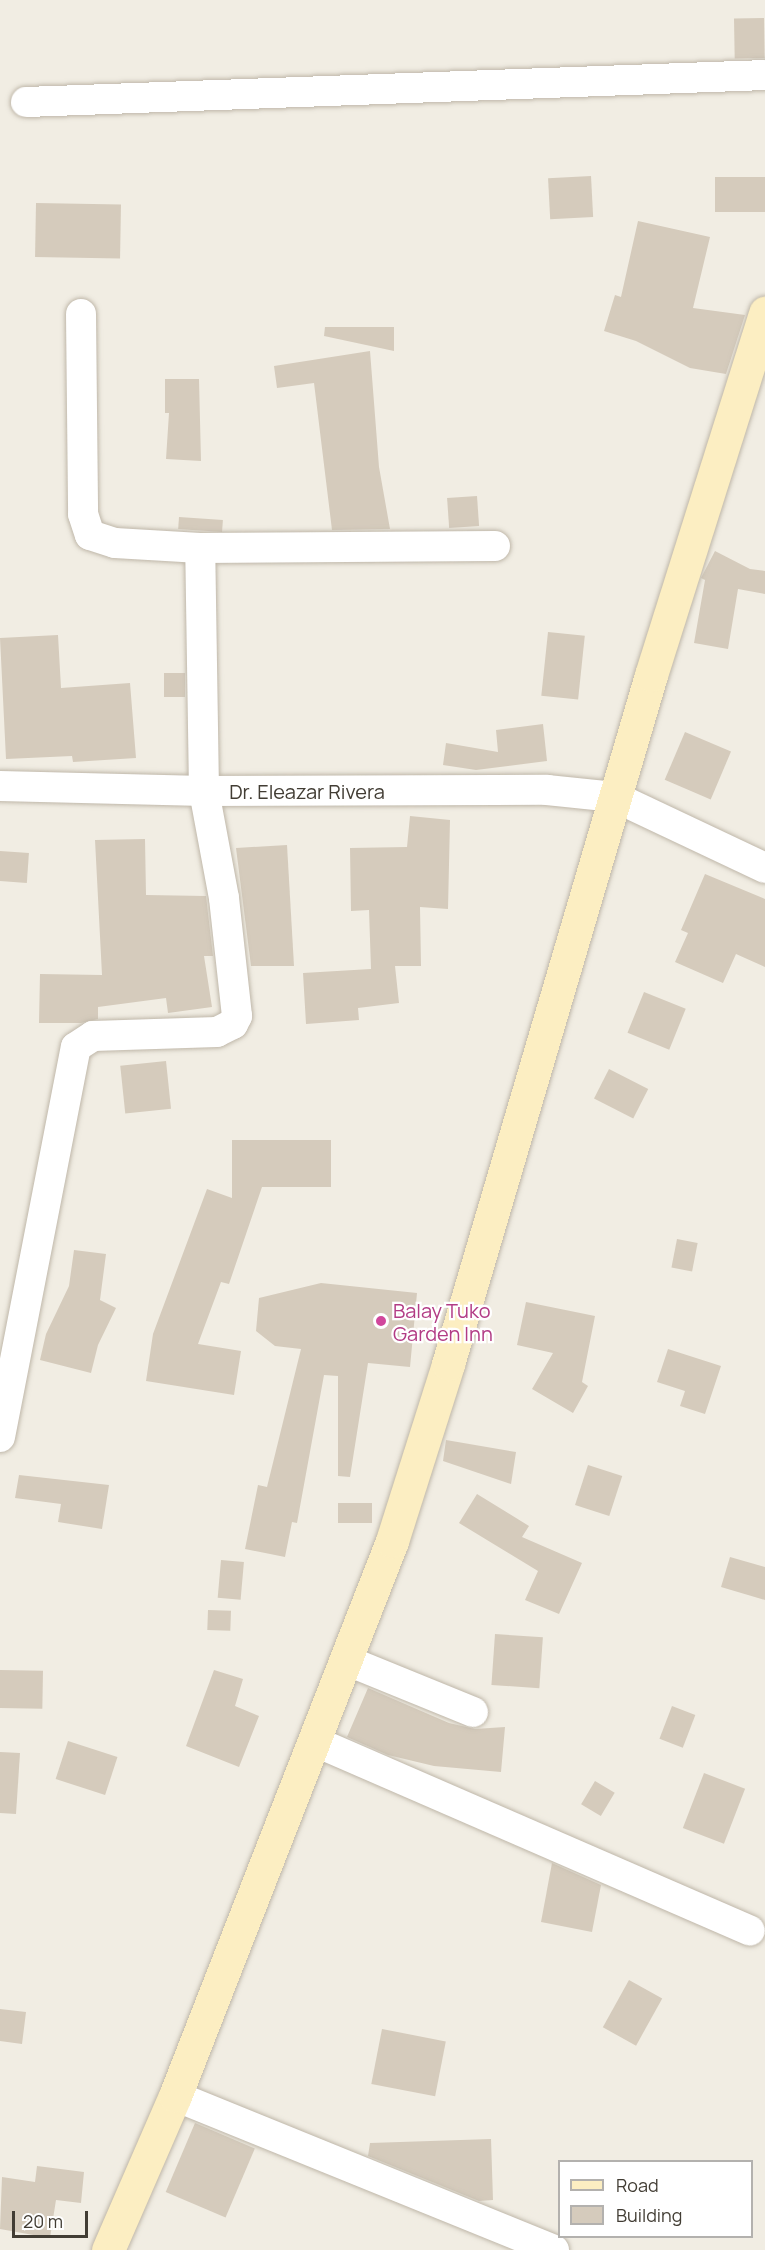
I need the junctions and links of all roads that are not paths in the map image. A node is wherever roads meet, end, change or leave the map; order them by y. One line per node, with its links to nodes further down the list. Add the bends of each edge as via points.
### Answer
1 (765, 75): 2 (street)
2 (26, 102)
3 (765, 313): 9 (street)
4 (81, 314): 6 (street, via 87,530 100,541)
5 (495, 546): 6 (street)
6 (200, 548): 8 (street)
7 (0, 786): 8 (street, Dr. Eleazar Rivera)
8 (204, 791): 9 (street, Dr. Eleazar Rivera, via 547,790); 11 (street, via 224,898 237,1016 227,1028 217,1032 93,1036 75,1047)
9 (615, 797): 10 (street, Dr. Eleazar Rivera); 12 (street, via 448,1364)
10 (765, 868)
11 (0, 1437)
12 (348, 1661): 13 (street); 14 (street)
13 (473, 1712)
14 (316, 1742): 15 (street); 16 (street)
15 (750, 1931)
16 (175, 2096): 17 (street); 18 (street)
17 (108, 2250)
18 (554, 2250)

